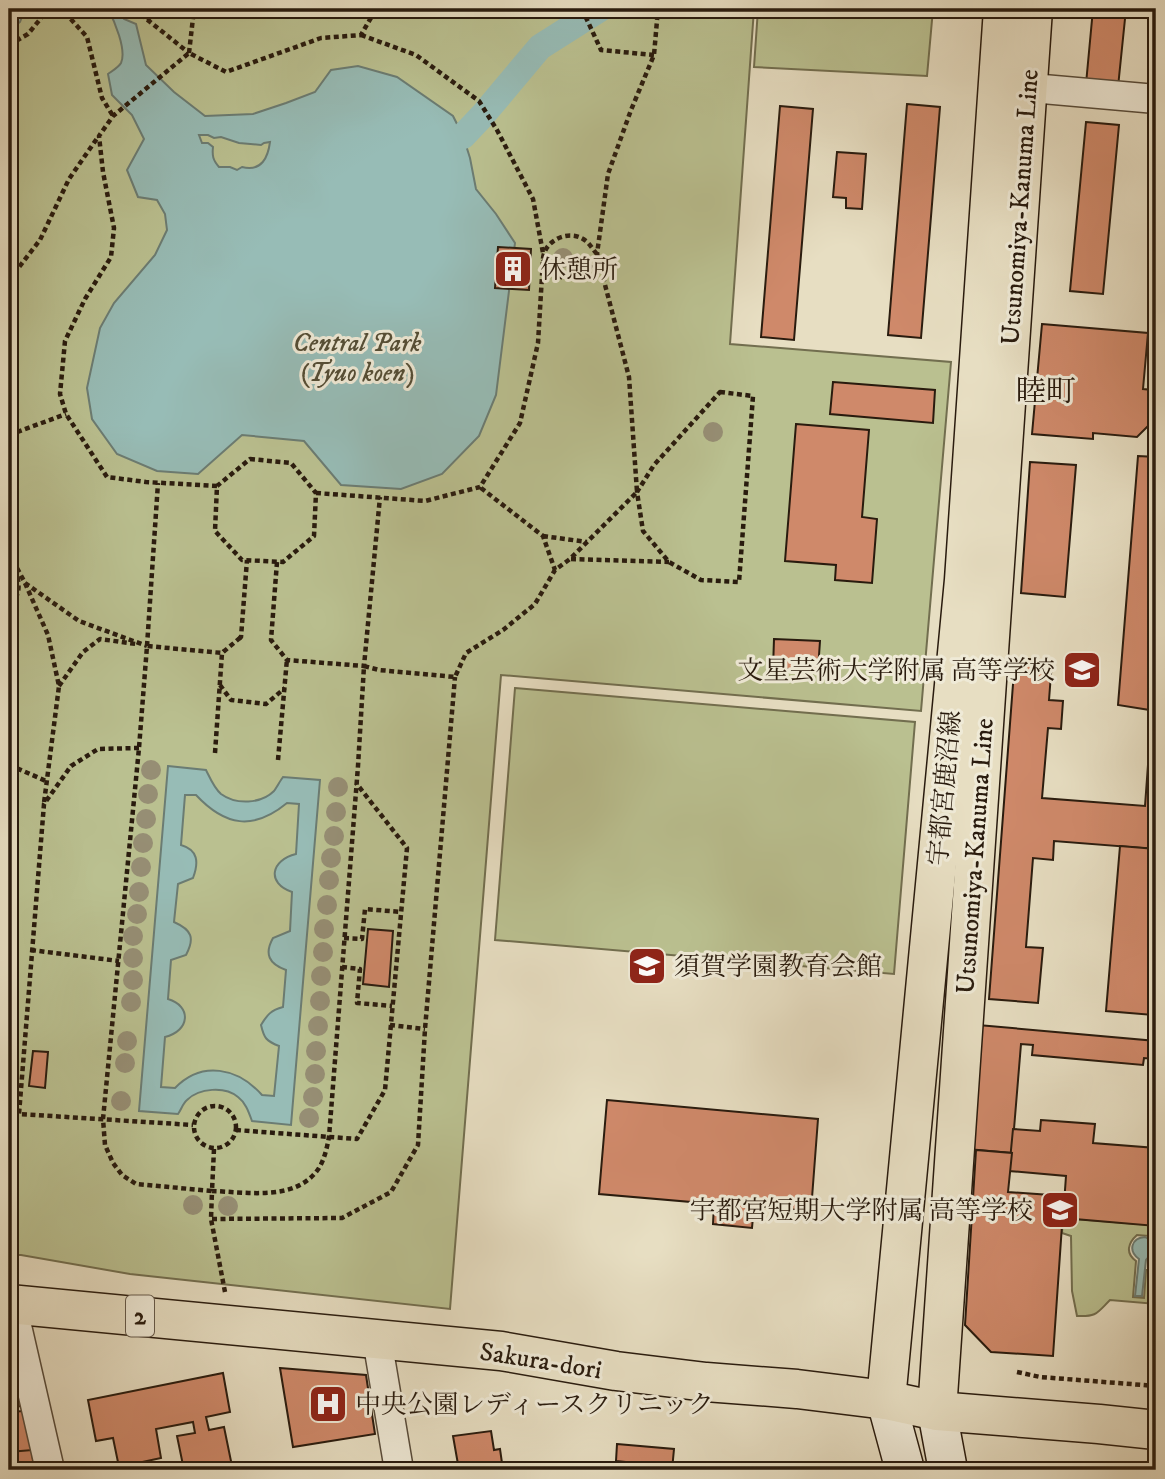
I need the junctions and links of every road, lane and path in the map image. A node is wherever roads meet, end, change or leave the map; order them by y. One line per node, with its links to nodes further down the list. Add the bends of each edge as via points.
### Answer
1 (134, 9): 9 (path)
2 (147, 9): 9 (path)
3 (194, 9): 12 (path)
4 (376, 9): 10 (path)
5 (582, 9): 13 (path, via 601,50)
6 (657, 9): 13 (path)
7 (1003, 9): 14 (main road, 宇都宮鹿沼線)
8 (1032, 9): 14 (main road, Utsunomiya-Kanuma Line)
9 (149, 20): 12 (path)
10 (361, 36): 12 (path, via 321,38 226,72); 19 (path, via 416,55 479,101 533,199)
11 (9, 45): 16 (path, via 28,34 46,12 69,17 87,37 102,98)
12 (189, 53): 16 (path)
13 (654, 55): 18 (path, via 608,174)
14 (1012, 87): 15 (street); 75 (main road, 宇都宮鹿沼線); 76 (main road, Utsunomiya-Kanuma Line)
15 (1156, 99)
16 (113, 116): 17 (path)
17 (99, 136): 20 (path, via 69,179 40,240); 21 (path, via 114,228 111,257 65,341 60,394)
18 (597, 254): 19 (path, via 584,239 570,235 554,240); 19 (path, via 589,269 575,278 563,278 550,270); 26 (path, via 629,377)
19 (543, 256): 25 (path, via 538,343 520,423)
20 (10, 278)
21 (66, 414): 22 (path); 23 (path, via 107,477)
22 (9, 435)
23 (158, 483): 24 (path); 40 (path)
24 (216, 486): 27 (path, via 250,459 291,463); 33 (path, via 215,531)
25 (481, 487): 28 (path, via 425,501); 29 (path)
26 (637, 492): 30 (path); 36 (path, via 643,531); 36 (path, via 654,465 720,392 753,396 739,582 701,580)
27 (316, 493): 28 (path); 35 (path, via 314,536 284,562)
28 (380, 497): 43 (path)
29 (543, 536): 30 (path); 37 (path)
30 (587, 542): 32 (path)
31 (9, 553): 34 (path)
32 (570, 559): 36 (path); 37 (path)
33 (247, 560): 35 (path); 41 (path, via 241,637)
34 (14, 562): 38 (path); 39 (path, via 20,587)
35 (277, 562): 42 (path, via 271,640)
36 (669, 562)
37 (555, 570): 44 (path, via 535,604 466,653)
38 (25, 583): 40 (path, via 79,621); 46 (path, via 48,635)
39 (9, 604)
40 (147, 646): 41 (path); 46 (path, via 100,639 83,652); 48 (path)
41 (222, 653): 45 (path)
42 (287, 660): 43 (path); 47 (path)
43 (363, 666): 44 (path); 53 (path)
44 (455, 677): 62 (path)
45 (219, 684): 47 (path, via 231,700 266,704); 49 (path)
46 (59, 686): 52 (path)
47 (285, 688): 50 (path)
48 (139, 747): 54 (path, via 98,749 71,766); 58 (path)
49 (215, 753)
50 (278, 760)
51 (9, 766): 52 (path)
52 (46, 781): 54 (path)
53 (356, 783): 55 (path, via 407,848); 56 (path)
54 (44, 804): 57 (path)
55 (401, 912): 56 (path, via 365,909 362,939); 60 (path)
56 (344, 937): 59 (path)
57 (32, 950): 58 (path); 63 (path, via 19,1114)
58 (119, 961): 63 (path)
59 (342, 967): 60 (path, via 359,969 356,1003); 66 (path)
60 (392, 1006): 61 (path)
61 (390, 1025): 62 (path); 66 (path, via 385,1090 357,1139)
62 (425, 1029): 69 (path, via 418,1145 391,1192 342,1218)
63 (103, 1119): 64 (path); 68 (path, via 105,1145 122,1175 136,1184)
64 (193, 1125): 65 (path, via 202,1110 215,1106 233,1116); 67 (path, via 198,1141)
65 (236, 1130): 66 (path); 67 (path, via 230,1143)
66 (329, 1137): 68 (path, via 318,1169 299,1186 278,1193)
67 (214, 1149): 68 (path)
68 (212, 1191): 69 (path)
69 (211, 1219): 70 (path)
70 (225, 1292)
71 (10, 1304): 72 (main road, Sakura-dori / 2); 78 (street)
72 (377, 1339): 75 (main road, Sakura-dori / 2, via 501,1351 667,1378); 79 (street)
73 (1017, 1372): 74 (path)
74 (1156, 1386)
75 (886, 1400): 76 (main road, Sakura-dori / 2); 80 (street)
76 (937, 1411): 77 (main road, Sakura-dori / 2); 81 (street)
77 (1156, 1430)
78 (50, 1470)
79 (399, 1470)
80 (905, 1470)
81 (948, 1470)

